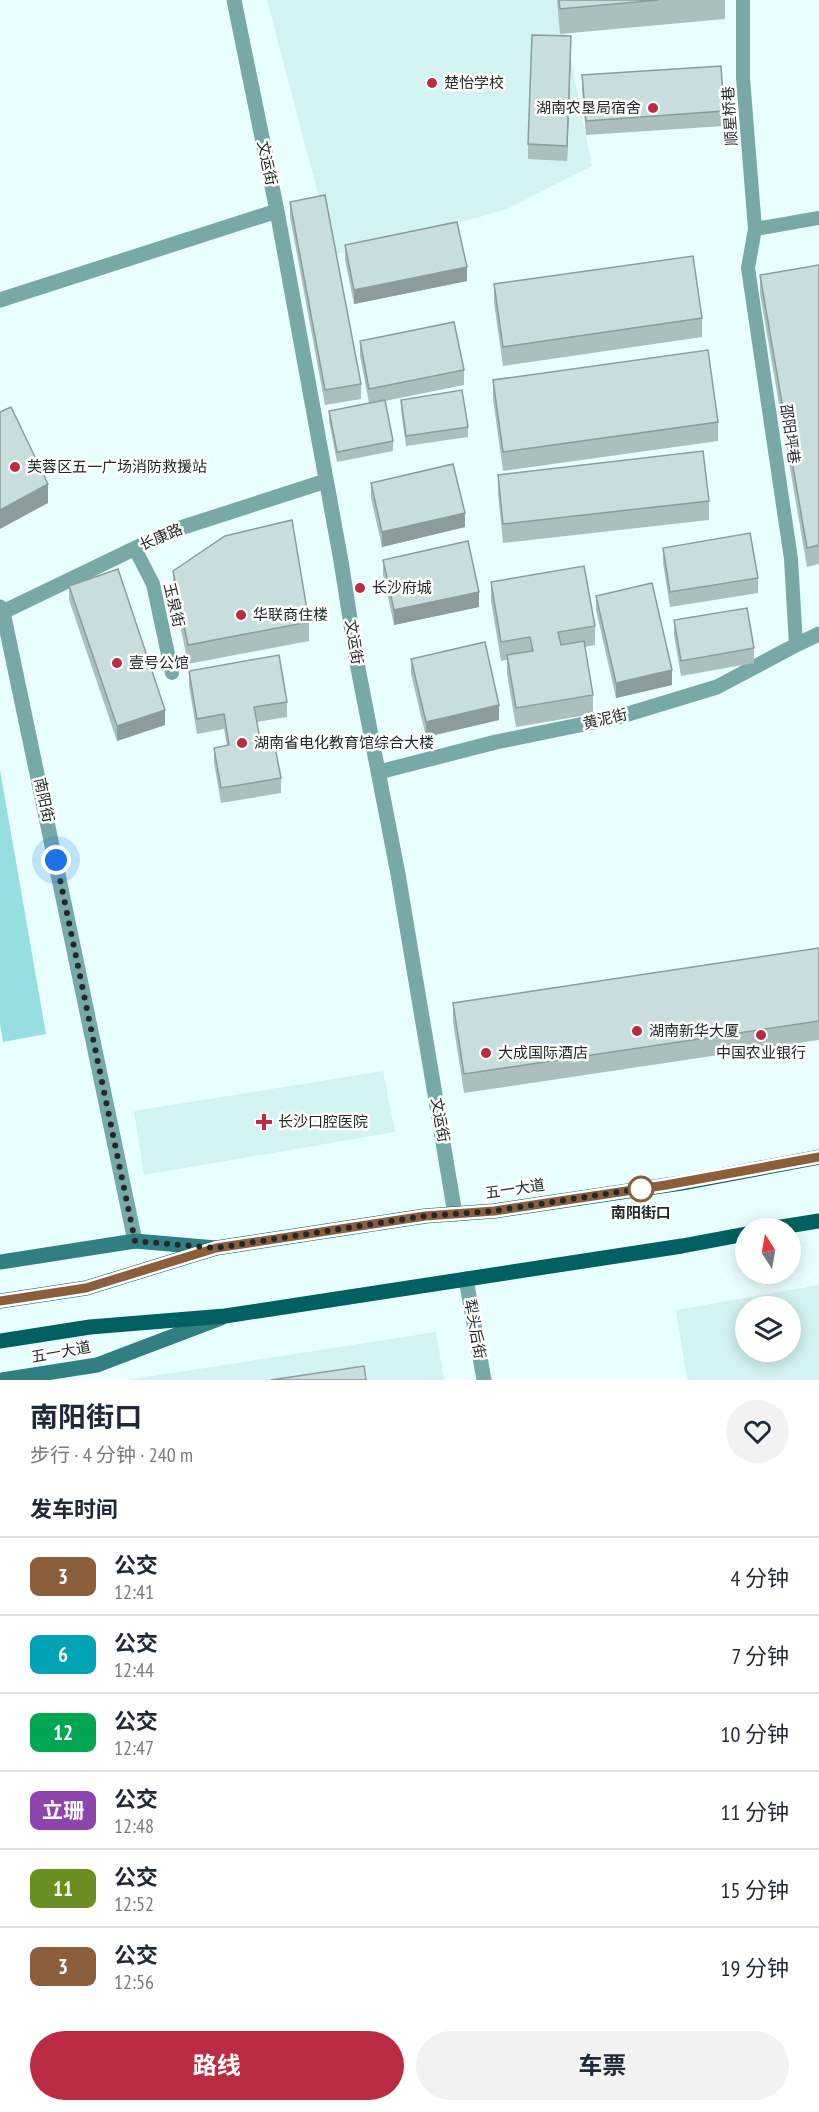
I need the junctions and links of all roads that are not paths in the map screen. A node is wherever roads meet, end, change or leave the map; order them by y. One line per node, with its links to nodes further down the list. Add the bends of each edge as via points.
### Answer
1 (234, 0): 3 (street, 文运街)
2 (743, 0): 5 (lane, 顺星桥巷, via 743,78)
3 (277, 211): 6 (street); 7 (street, 文运街)
4 (819, 218): 5 (lane)
5 (755, 229): 11 (lane, 邵阳坪巷, via 748,268 791,559)
6 (0, 300)
7 (326, 481): 8 (street, 长康路, via 171,531); 13 (street, 文运街)
8 (135, 549): 9 (street, 长康路); 12 (lane, 玉泉街, via 153,584)
9 (2, 610): 19 (street, 南阳街)
10 (819, 634): 11 (street, 黄泥街)
11 (796, 645): 13 (street, 黄泥街, via 717,687 618,717)
12 (172, 673)
13 (379, 772): 15 (street, 文运街)
14 (819, 1157): 15 (main road, 五一大道, via 688,1182)
15 (455, 1214): 20 (main road, 五一大道)
16 (819, 1221): 17 (main road)
17 (801, 1224)
18 (735, 1236): 22 (main road, 五一大道)
19 (135, 1241): 20 (main road, 五一大道); 21 (main road, 五一大道)
20 (216, 1248): 23 (main road, 五一大道, via 86,1288)
21 (0, 1262)
22 (466, 1279): 24 (main road, 五一大道); 27 (street, 犁头后街)
23 (0, 1301)
24 (225, 1316): 25 (main road, 五一大道, via 90,1327); 26 (main road, 五一大道, via 97,1365)
25 (0, 1341)
26 (2, 1380)
27 (484, 1380)

